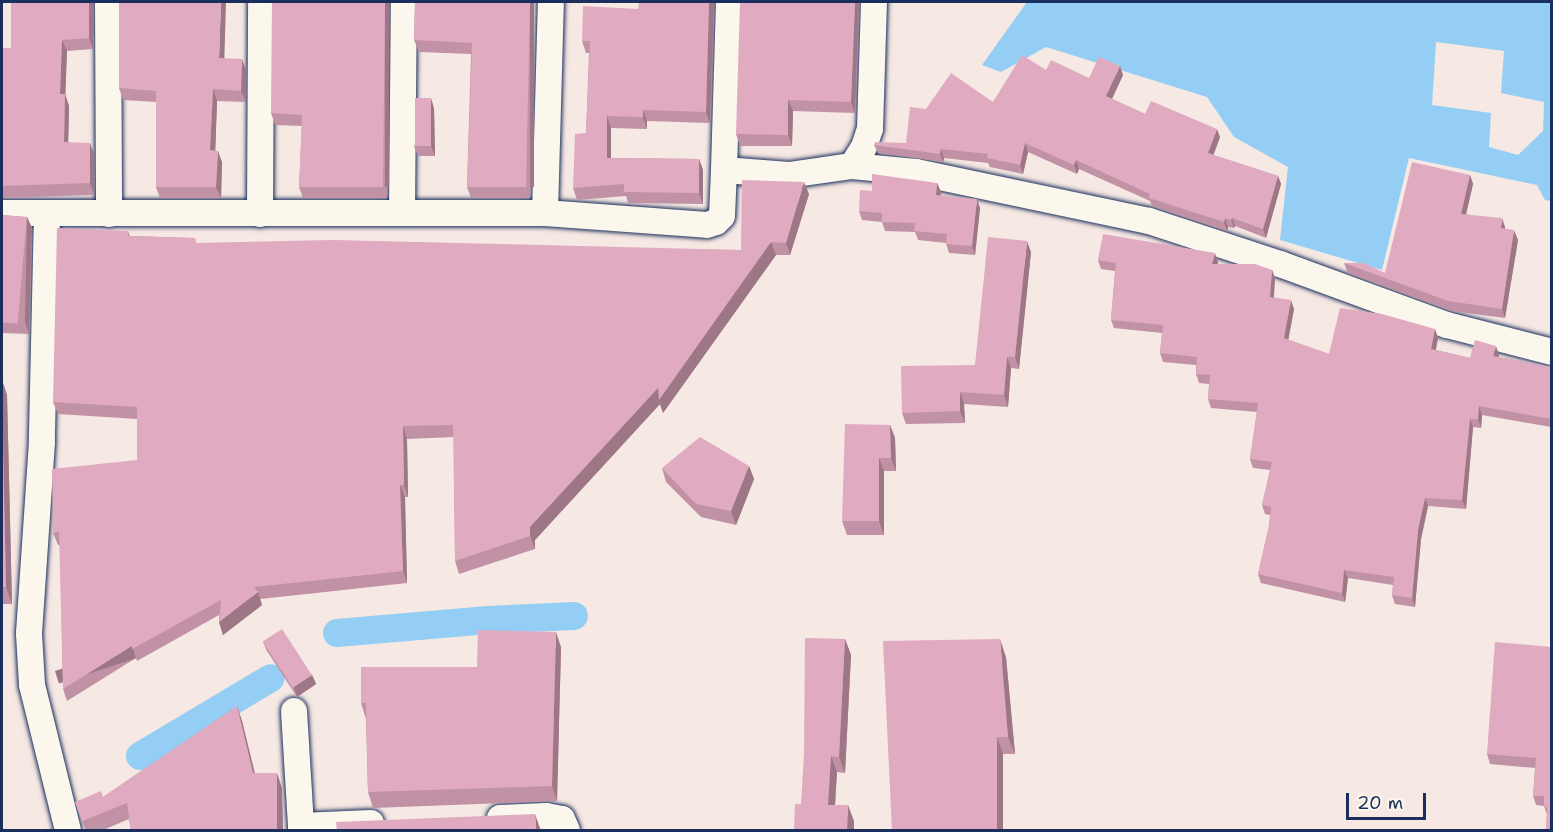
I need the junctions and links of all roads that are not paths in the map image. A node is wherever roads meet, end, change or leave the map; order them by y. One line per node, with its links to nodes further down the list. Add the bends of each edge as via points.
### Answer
1 (108, 2): 13 (street)
2 (261, 2): 14 (street)
3 (404, 2): 11 (street)
4 (551, 2): 12 (street)
5 (729, 2): 8 (street)
6 (874, 2): 7 (street, via 870,129)
7 (859, 167): 8 (street, via 789,175); 15 (street, via 916,172 1149,221 1448,326)
8 (724, 170): 12 (street, via 722,216 707,225)
9 (2, 213): 10 (street)
10 (47, 213): 13 (street); 20 (street, via 42,442 29,634 32,685)
11 (402, 213): 12 (street); 14 (street)
12 (545, 213)
13 (109, 214): 14 (street)
14 (260, 214)
15 (1551, 352)
16 (294, 711): 19 (street)
17 (476, 819): 21 (street, via 546,816 562,819)
18 (394, 822): 19 (street)
19 (301, 828)
20 (68, 831)
21 (567, 831)

